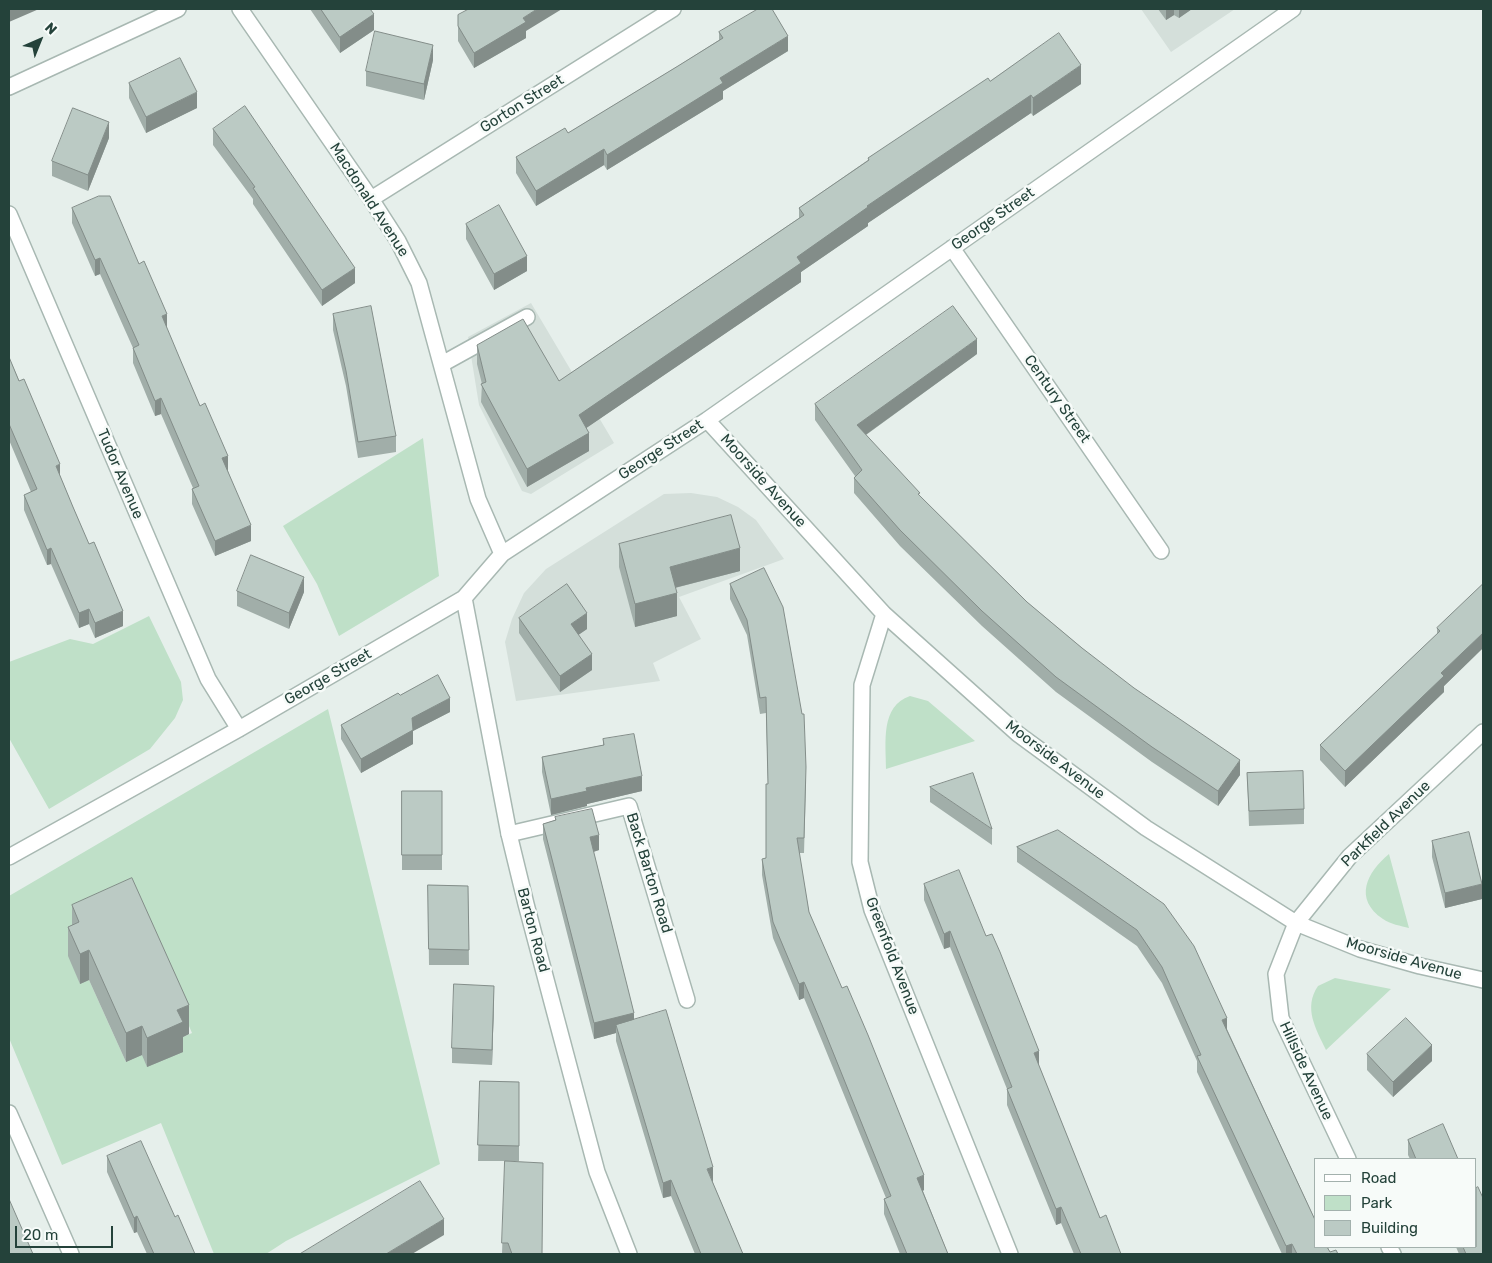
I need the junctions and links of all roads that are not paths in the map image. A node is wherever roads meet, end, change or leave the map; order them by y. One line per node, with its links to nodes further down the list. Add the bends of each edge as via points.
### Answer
1 (178, 9): 5 (street)
2 (240, 9): 6 (street, Macdonald Avenue)
3 (673, 9): 6 (street, Gorton Street)
4 (1293, 9): 8 (street, George Street)
5 (9, 87)
6 (370, 199): 10 (street, Macdonald Avenue, via 398,241 419,283)
7 (9, 214): 16 (street, Tudor Avenue, via 208,679)
8 (952, 248): 11 (street, George Street); 12 (street, Century Street)
9 (527, 317): 10 (street)
10 (442, 364): 13 (street, Macdonald Avenue, via 478,498)
11 (707, 420): 13 (street, George Street); 15 (street, Moorside Avenue)
12 (1161, 551)
13 (502, 554): 14 (street, George Street)
14 (464, 598): 16 (street, George Street); 18 (street, Barton Road)
15 (884, 614): 20 (street, Moorside Avenue, via 1026,740 1146,828); 27 (street, Greenfold Avenue, via 862,685 860,862 872,910)
16 (239, 729): 19 (street, George Street)
17 (1483, 732): 20 (street, Parkfield Avenue, via 1350,856)
18 (509, 834): 22 (street, Back Barton Road, via 629,806); 26 (street, Barton Road, via 597,1172)
19 (9, 857)
20 (1296, 923): 21 (street, Moorside Avenue, via 1360,949); 24 (street, Hillside Avenue, via 1276,974 1281,1018)
21 (1483, 980)
22 (687, 1000)
23 (9, 1113): 25 (street)
24 (1348, 1158)
25 (71, 1254)
26 (629, 1254)
27 (1010, 1254)

